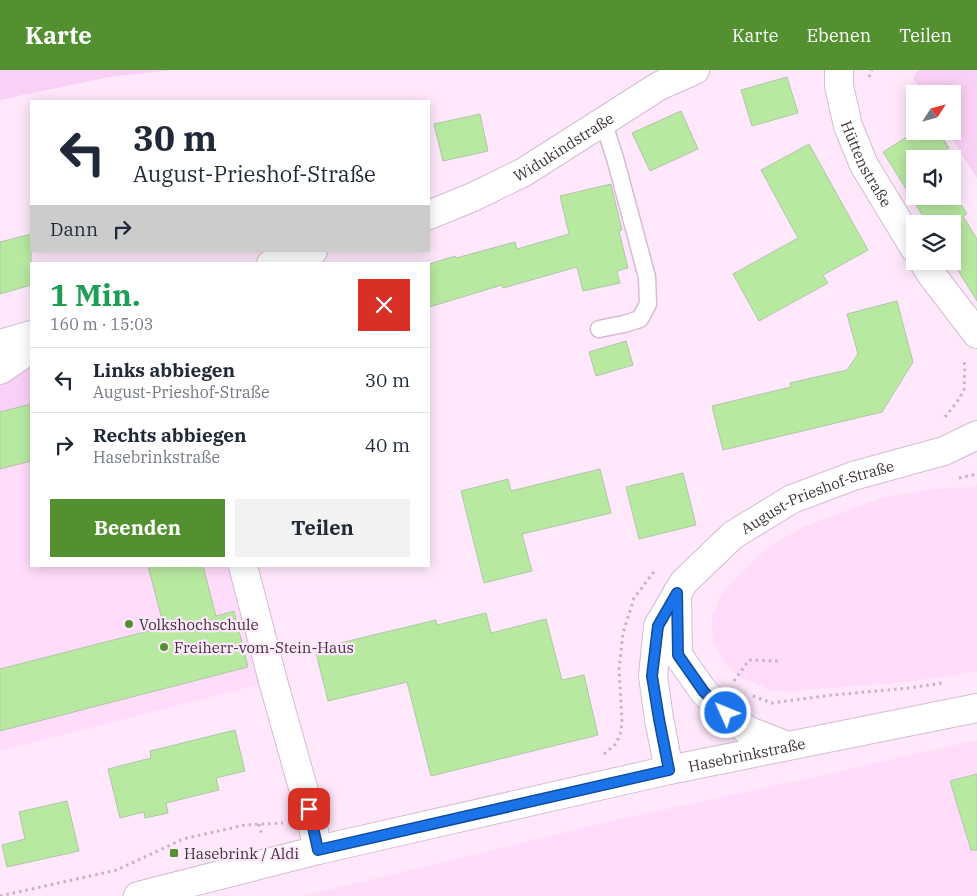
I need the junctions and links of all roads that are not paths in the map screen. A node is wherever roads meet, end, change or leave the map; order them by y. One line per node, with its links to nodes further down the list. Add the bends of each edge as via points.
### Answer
1 (695, 70): 3 (street, Widukindstraße, via 659,86)
2 (839, 70): 5 (street, Hüttenstraße, via 848,126 864,165)
3 (603, 121): 4 (street, Widukindstraße, via 524,172); 9 (lane, via 647,277 648,304 640,319)
4 (430, 214)
5 (906, 234)
6 (310, 252): 7 (street)
7 (277, 262)
8 (929, 270): 10 (street)
9 (599, 329)
10 (977, 334)
11 (30, 336): 12 (street)
12 (0, 344)
13 (30, 350): 14 (street)
14 (0, 370)
15 (977, 435): 17 (street, August-Prieshof-Straße, via 944,451 853,476 792,499 733,535 684,582)
16 (243, 567): 21 (street)
17 (677, 593): 19 (street, via 678,655 704,692 747,730); 20 (street, August-Prieshof-Straße, via 658,626 652,676)
18 (977, 708): 19 (street, Hasebrinkstraße)
19 (788, 746): 20 (street, Hasebrinkstraße)
20 (669, 770): 21 (street, Hasebrinkstraße)
21 (318, 850): 22 (street, Hasebrinkstraße)
22 (138, 896)

